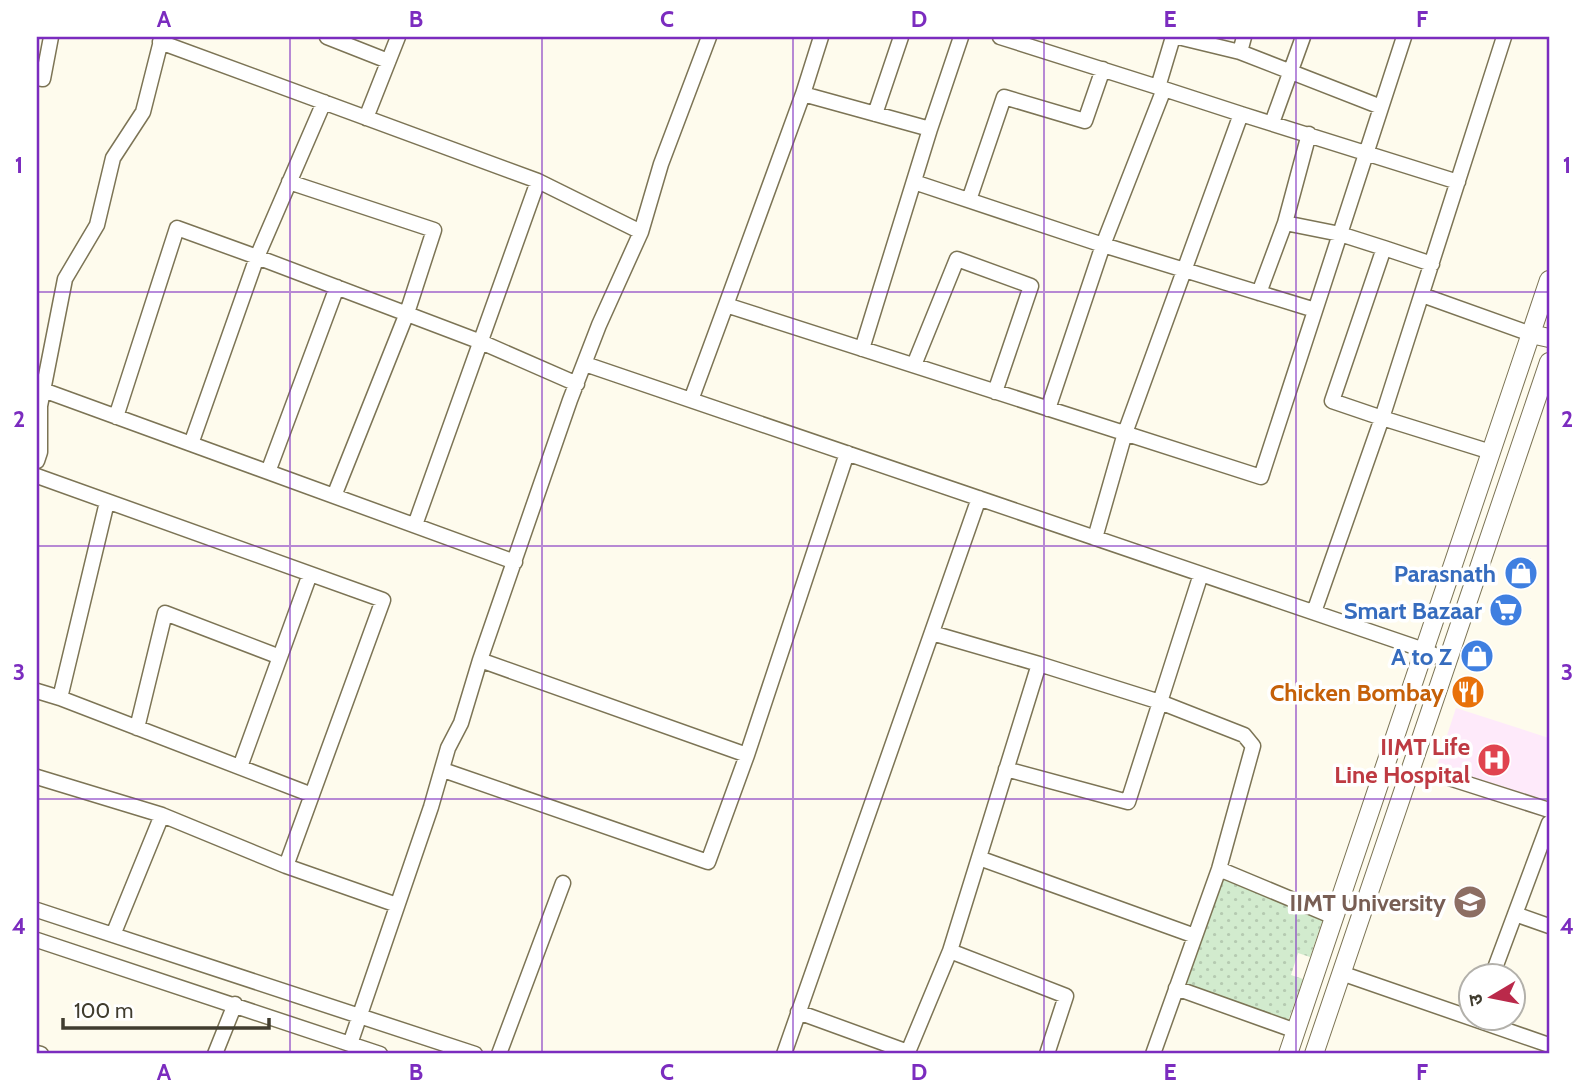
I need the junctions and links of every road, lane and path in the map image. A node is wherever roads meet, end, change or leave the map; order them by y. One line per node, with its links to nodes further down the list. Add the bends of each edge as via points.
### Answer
1 (51, 37): 20 (street, via 43,79)
2 (398, 37): 17 (street)
3 (709, 37): 38 (street, via 661,164)
4 (821, 37): 22 (street)
5 (901, 37): 25 (street)
6 (961, 37): 29 (street)
7 (1000, 37): 18 (street)
8 (1173, 37): 21 (street)
9 (1178, 37): 16 (street)
10 (1244, 37): 16 (street)
11 (1303, 37): 19 (street)
12 (1404, 37): 24 (street)
13 (1504, 37): 35 (street)
14 (336, 38): 17 (street)
15 (161, 39): 23 (street); 56 (street, via 143,112 113,158 97,225 65,279)
16 (1240, 52): 19 (street)
17 (388, 61): 27 (street)
18 (1103, 69): 21 (street); 36 (street, via 1085,121 1004,97)
19 (1292, 73): 24 (street); 28 (street)
20 (37, 78)
21 (1161, 88): 26 (street); 40 (street)
22 (803, 94): 25 (street); 49 (street)
23 (324, 102): 27 (street); 33 (street)
24 (1381, 107): 31 (street)
25 (875, 114): 29 (street)
26 (1241, 114): 28 (street); 44 (street)
27 (366, 118): 32 (street)
28 (1272, 123): 30 (street)
29 (930, 130): 34 (street)
30 (1309, 134): 31 (street); 37 (street)
31 (1367, 151): 35 (street); 39 (street)
32 (538, 181): 38 (street); 54 (street)
33 (289, 182): 42 (street); 51 (street, via 434,230)
34 (914, 182): 36 (street); 55 (street)
35 (1458, 182): 43 (street)
36 (969, 200): 40 (street)
37 (1285, 223): 39 (street); 47 (street)
38 (641, 232): 58 (street)
39 (1340, 234): 41 (street); 50 (street)
40 (1103, 245): 44 (street); 64 (street)
41 (1384, 248): 43 (street); 66 (street, via 1332,401)
42 (257, 257): 46 (street); 65 (street, via 177,228); 68 (street)
43 (1432, 264): 48 (street)
44 (1184, 270): 47 (street); 67 (street)
45 (1549, 280): 52 (street)
46 (337, 287): 51 (street); 72 (street)
47 (1259, 293): 50 (street)
48 (1422, 295): 52 (street); 66 (street)
49 (726, 305): 55 (street); 63 (street)
50 (1315, 310): 67 (street, via 1261,477)
51 (407, 313): 54 (street); 74 (street)
52 (1531, 334): 53 (street); 69 (street)
53 (1549, 338)
54 (481, 342): 60 (street); 79 (street)
55 (862, 349): 59 (street)
56 (42, 357): 61 (street)
57 (1549, 362): 78 (street)
58 (585, 364): 60 (street); 63 (street)
59 (914, 365): 62 (street); 62 (street, via 957,259 1031,286)
60 (577, 384): 81 (street)
61 (43, 390): 65 (street); 71 (street)
62 (995, 392): 64 (street)
63 (691, 400): 70 (street)
64 (1048, 409): 67 (street)
65 (116, 417): 68 (street)
66 (1382, 418): 69 (street); 84 (street)
67 (1125, 433): 80 (street)
68 (191, 444): 72 (street)
69 (1491, 452): 77 (street)
70 (847, 453): 75 (street); 95 (street)
71 (37, 461)
72 (268, 472): 74 (street)
73 (37, 476): 76 (street)
74 (334, 496): 79 (street)
75 (979, 498): 80 (street); 85 (street)
76 (107, 502): 82 (street); 92 (street)
77 (1471, 513): 78 (street); 86 (street)
78 (1496, 520): 89 (street)
79 (415, 525): 81 (street)
80 (1096, 538): 83 (street)
81 (515, 562): 88 (street)
82 (310, 574): 87 (street); 101 (street, via 383,600)
83 (1201, 574): 84 (street); 93 (street)
84 (1314, 612): 86 (street)
85 (932, 633): 90 (street); 122 (street)
86 (1424, 650): 89 (street); 112 (street)
87 (280, 657): 94 (street, via 165,613); 96 (street)
88 (480, 660): 95 (street); 98 (street)
89 (1447, 661): 119 (street)
90 (1039, 664): 93 (street); 97 (street)
91 (37, 691): 92 (street)
92 (60, 698): 94 (street)
93 (1160, 702): 97 (street, via 1128,802); 107 (street, via 1244,735 1253,746)
94 (137, 728): 96 (street)
95 (747, 755): 98 (street, via 708,862)
96 (240, 767): 101 (street)
97 (1006, 769): 105 (street)
98 (443, 770): 109 (street)
99 (37, 777): 103 (street)
100 (1452, 779): 102 (street)
101 (312, 795): 106 (street)
102 (1549, 810)
103 (162, 815): 106 (street); 114 (street)
104 (1549, 823): 111 (street)
105 (979, 858): 115 (street); 117 (street)
106 (286, 866): 109 (street)
107 (1219, 869): 112 (street); 115 (street)
108 (563, 883): 133 (street)
109 (397, 905): 124 (street)
110 (37, 910): 114 (street)
111 (1516, 914): 113 (street); 118 (street)
112 (1334, 916): 125 (street)
113 (1549, 926)
114 (113, 935): 124 (street)
115 (1195, 936): 120 (street)
116 (37, 940): 121 (street)
117 (950, 951): 129 (street); 135 (street, via 1066,996)
118 (1497, 962)
119 (1341, 973): 123 (street); 138 (street)
120 (1176, 988): 125 (street); 136 (street)
121 (234, 1004): 127 (street); 130 (street)
122 (798, 1012): 129 (street); 134 (street)
123 (1456, 1012)
124 (361, 1017): 127 (street); 132 (street)
125 (1296, 1031): 137 (street)
126 (1512, 1032): 128 (street)
127 (350, 1044): 131 (street)
128 (1549, 1045)
129 (911, 1053)
130 (215, 1054)
131 (380, 1054)
132 (475, 1054)
133 (499, 1054)
134 (783, 1054)
135 (1047, 1054)
136 (1153, 1054)
137 (1288, 1054)
138 (1314, 1054)

